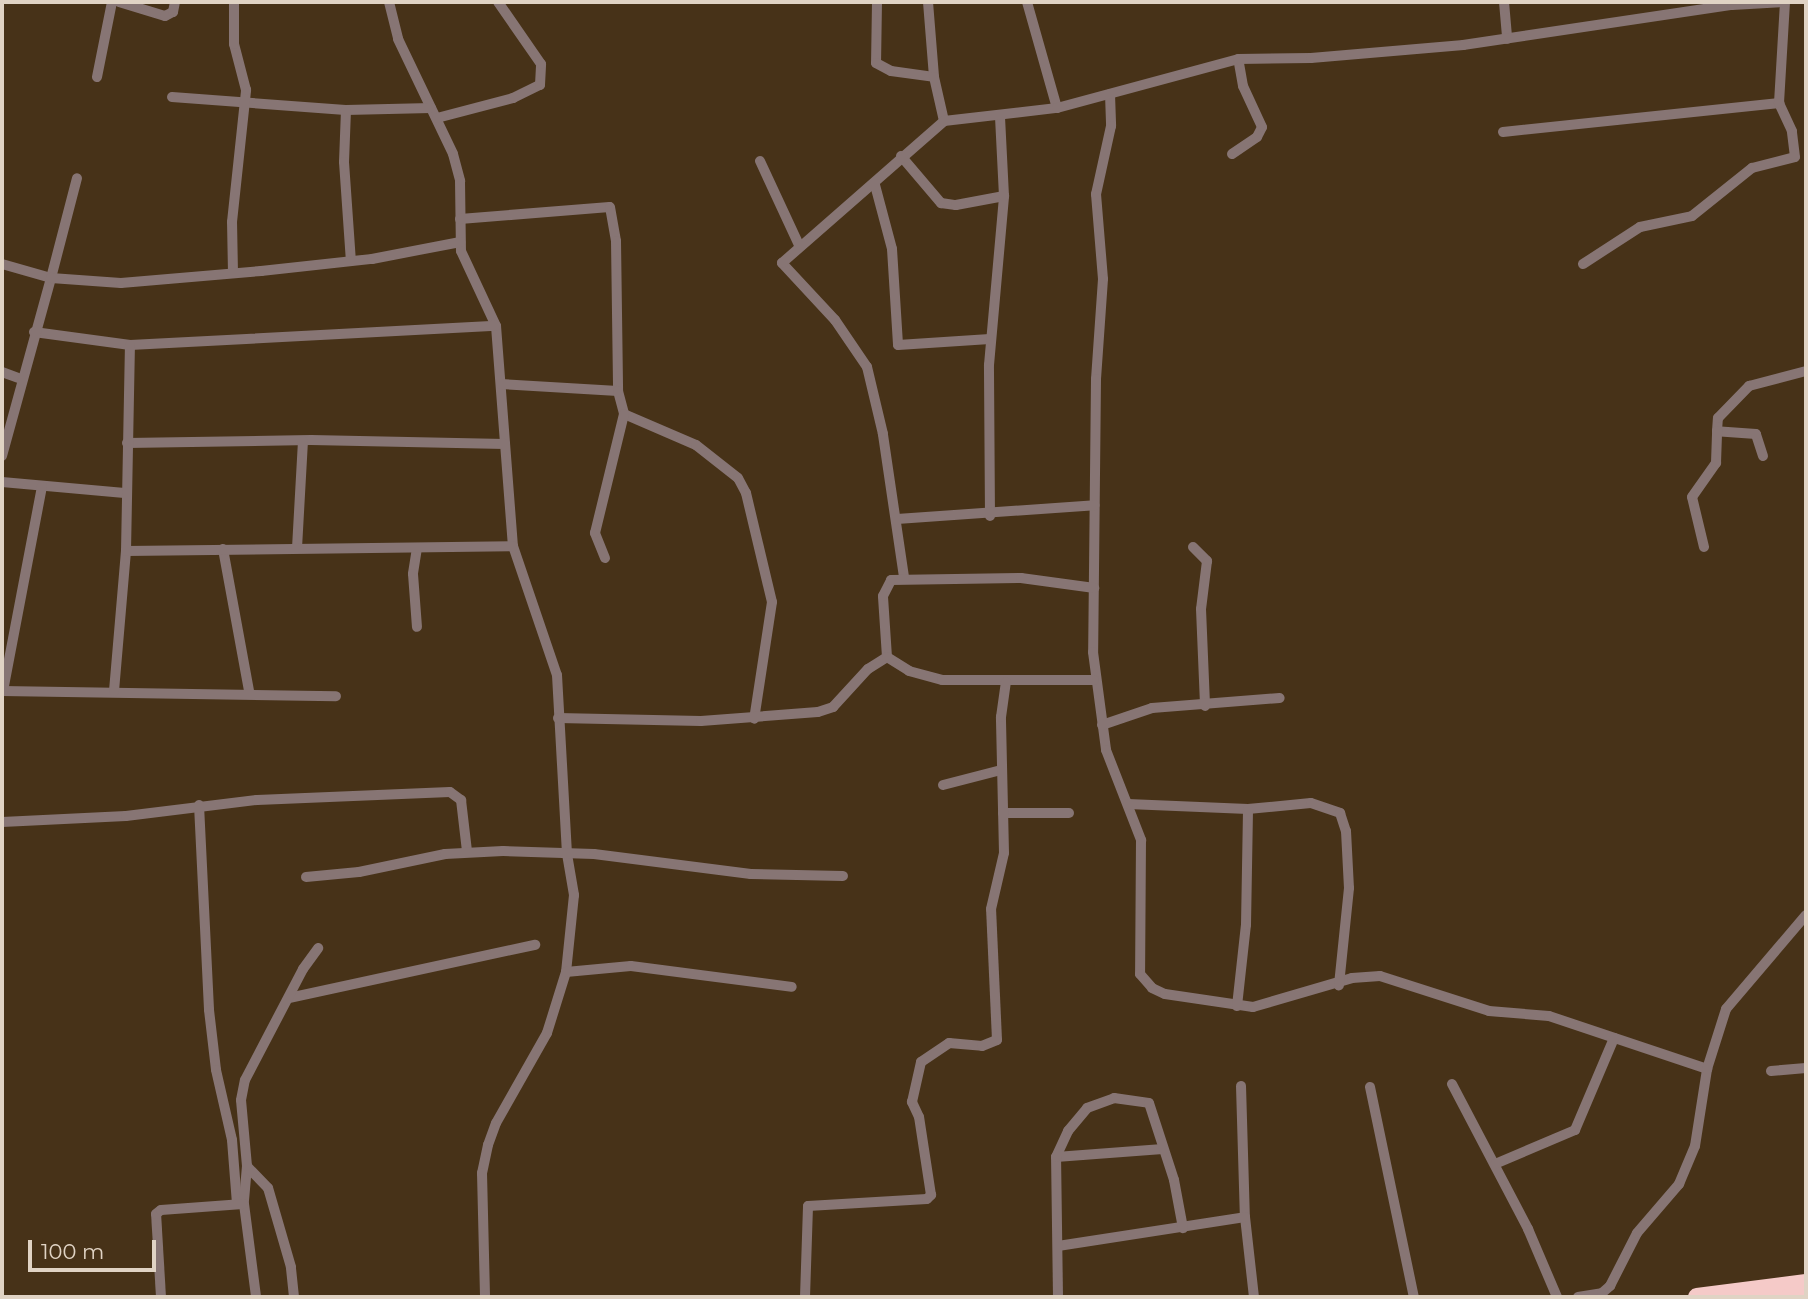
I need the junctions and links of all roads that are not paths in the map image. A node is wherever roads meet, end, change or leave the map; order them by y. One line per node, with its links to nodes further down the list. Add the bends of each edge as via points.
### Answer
1 (112, 2): 15 (street)
2 (119, 2): 3 (street, via 165,16 173,12)
3 (175, 2)
4 (234, 2): 20 (street, via 234,44 245,76)
5 (389, 2): 23 (street, via 398,39)
6 (498, 2): 23 (street, via 541,64 540,85 525,94)
7 (877, 2): 16 (street, via 876,63 891,71)
8 (928, 2): 16 (street)
9 (1027, 2): 21 (street)
10 (1504, 2): 13 (street)
11 (1784, 2): 12 (street); 19 (street)
12 (1732, 3): 13 (street)
13 (1507, 39): 14 (street, via 1311,58)
14 (1238, 58): 17 (street); 27 (street, via 1243,86 1262,127 1257,137)
15 (97, 77)
16 (934, 77): 25 (street)
17 (1110, 94): 21 (street); 60 (street, via 1111,126 1096,194 1103,279 1096,379)
18 (172, 97): 20 (street)
19 (1779, 103): 26 (street); 38 (street, via 1795,145 1792,160 1752,168 1692,216 1640,227)
20 (241, 104): 22 (street); 39 (street)
21 (1057, 108): 24 (street)
22 (346, 110): 23 (street); 36 (street, via 344,162)
23 (434, 113): 33 (street, via 460,181)
24 (1000, 117): 25 (street); 32 (street)
25 (944, 121): 28 (street)
26 (1503, 132)
27 (1232, 154)
28 (901, 156): 31 (street); 32 (street, via 941,203 956,205)
29 (760, 162): 35 (street)
30 (77, 178): 40 (street)
31 (874, 186): 35 (street); 43 (street, via 892,248 898,345)
32 (1004, 196): 43 (street)
33 (460, 219): 34 (street); 49 (street, via 610,207 615,241)
34 (460, 242): 36 (street); 41 (street, via 465,264)
35 (799, 245): 62 (street, via 782,263 835,320 867,368)
36 (351, 261): 39 (street)
37 (2, 264): 40 (street)
38 (1583, 264)
39 (233, 273): 40 (street, via 121,283)
40 (51, 278): 42 (street)
41 (496, 326): 44 (street); 48 (street)
42 (34, 332): 44 (street); 47 (street)
43 (990, 339): 61 (street)
44 (130, 345): 53 (street)
45 (1806, 371): 51 (street, via 1749,386 1718,418)
46 (2, 372): 47 (street)
47 (21, 379): 55 (street)
48 (501, 384): 49 (street); 54 (street)
49 (618, 391): 50 (street)
50 (624, 414): 70 (street, via 595,533); 84 (street, via 696,445 738,478 746,493 773,613)
51 (1717, 431): 56 (street, via 1756,434); 65 (street, via 1716,463 1692,497)
52 (303, 440): 53 (street); 54 (street); 66 (street)
53 (127, 443): 59 (street)
54 (505, 444): 63 (street)
55 (2, 456)
56 (1763, 456)
57 (2, 482): 58 (street)
58 (42, 487): 59 (street); 77 (street)
59 (125, 493): 69 (street)
60 (1096, 505): 61 (street); 72 (street)
61 (990, 516): 62 (street)
62 (897, 519): 71 (street)
63 (513, 546): 67 (street); 83 (street, via 557,675)
64 (1193, 547): 82 (street, via 1208,561 1202,609)
65 (1704, 547)
66 (298, 548): 67 (street); 68 (street)
67 (417, 548): 73 (street, via 413,574)
68 (223, 549): 69 (street); 79 (street)
69 (125, 551): 78 (street)
70 (605, 558)
71 (904, 577): 72 (street, via 1021,578); 74 (street, via 884,586)
72 (1094, 588): 75 (street)
73 (417, 627)
74 (887, 657): 76 (street, via 922,676); 84 (street, via 868,669 833,707)
75 (1094, 680): 76 (street); 85 (street)
76 (1006, 682): 86 (street)
77 (3, 691): 78 (street)
78 (114, 691): 79 (street)
79 (249, 691): 80 (street)
80 (336, 696)
81 (1280, 698): 82 (street)
82 (1205, 706): 85 (street, via 1152,708)
83 (558, 718): 84 (street); 95 (street)
84 (754, 719)
85 (1102, 725): 88 (street, via 1111,766)
86 (1001, 770): 87 (street); 91 (street)
87 (943, 785)
88 (1128, 804): 90 (street); 105 (street, via 1140,840 1140,974 1165,994)
89 (199, 805): 93 (street, via 114,817); 94 (street, via 450,792 461,800); 117 (street, via 209,1010)
90 (1248, 809): 102 (street, via 1311,803 1340,813 1346,831 1349,888); 105 (street, via 1249,877)
91 (1003, 813): 92 (street); 127 (street, via 1004,853 991,909 997,1040 982,1046 949,1043 921,1062 912,1102 919,1117 931,1195 927,1199 808,1206)
92 (1069, 813)
93 (2, 822)
94 (467, 851): 95 (street); 97 (street, via 359,872)
95 (567, 854): 96 (street, via 751,874); 101 (street, via 574,895)
96 (843, 876)
97 (306, 877)
98 (1806, 915): 108 (street, via 1732,999)
99 (535, 945): 104 (street)
100 (318, 948): 104 (street)
101 (566, 972): 103 (street, via 631,966); 126 (street, via 547,1033 488,1145 482,1173)
102 (1339, 985): 105 (street, via 1281,1002); 106 (street, via 1367,975 1391,978 1489,1011 1549,1016)
103 (792, 987)
104 (289, 998): 116 (street, via 242,1090)
105 (1237, 1006)
106 (1614, 1038): 108 (street); 115 (street, via 1575,1130)
107 (1806, 1068): 109 (street)
108 (1707, 1069): 132 (street, via 1700,1125 1679,1184 1637,1233 1606,1290)
109 (1771, 1071)
110 (1452, 1084): 115 (street)
111 (1241, 1086): 118 (street)
112 (1370, 1087): 130 (street)
113 (1163, 1149): 114 (street); 114 (street, via 1149,1103 1114,1098 1087,1108 1068,1131); 119 (street)
114 (1056, 1157): 120 (street)
115 (1495, 1164): 131 (street)
116 (247, 1166): 117 (street); 125 (street, via 268,1188 291,1268)
117 (240, 1204): 123 (street, via 156,1214); 124 (street)
118 (1245, 1217): 119 (street); 129 (street)
119 (1183, 1228): 120 (street)
120 (1058, 1246): 128 (street)
121 (1806, 1283): 133 (highway)
122 (1806, 1296): 134 (highway)
123 (161, 1297)
124 (256, 1297)
125 (294, 1297)
126 (485, 1297)
127 (805, 1297)
128 (1058, 1297)
129 (1254, 1297)
130 (1414, 1297)
131 (1557, 1297)
132 (1578, 1297)
133 (1697, 1297)
134 (1789, 1297)

